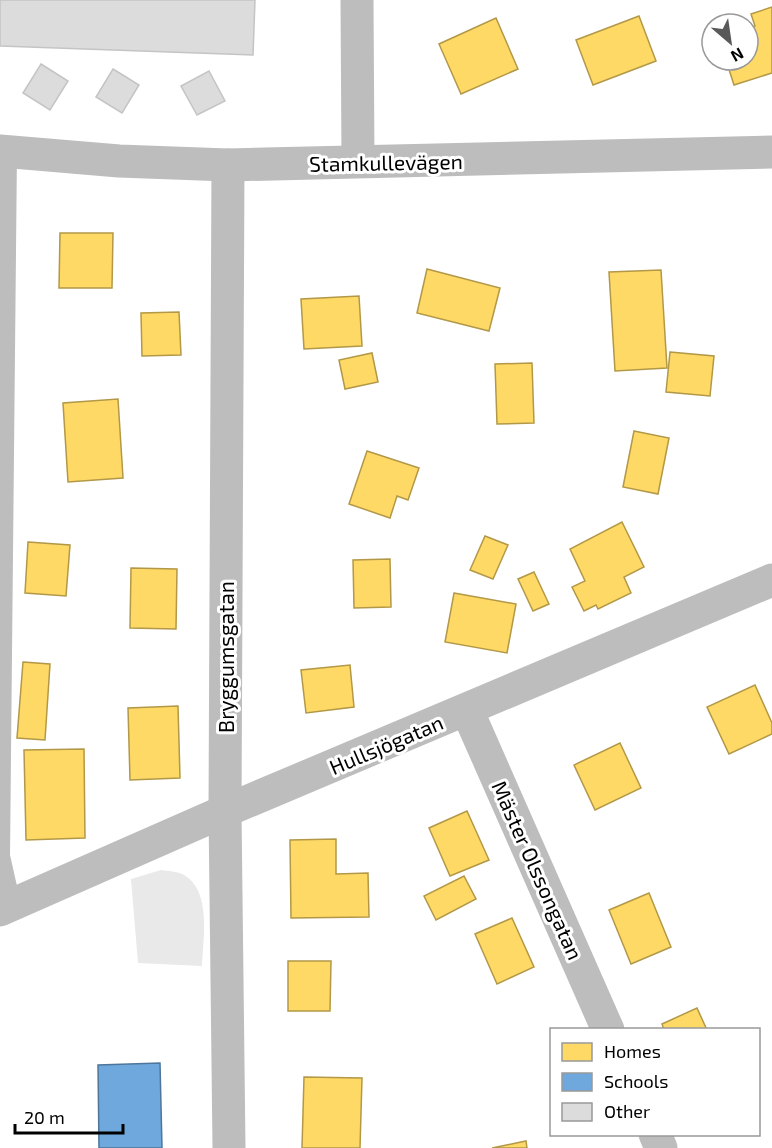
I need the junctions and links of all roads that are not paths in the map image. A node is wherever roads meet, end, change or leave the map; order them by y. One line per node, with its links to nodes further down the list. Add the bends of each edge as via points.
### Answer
1 (357, 0): 4 (street)
2 (3, 151): 5 (street, Stamkullevägen); 9 (lane, via 0,856)
3 (772, 152): 4 (street, Stamkullevägen)
4 (358, 161): 5 (street, Stamkullevägen)
5 (228, 165): 8 (street, Bryggumsgatan)
6 (772, 580): 7 (street, Hullsjögatan)
7 (467, 710): 8 (street, Hullsjögatan); 10 (street, Mäster Olssongatan)
8 (225, 811): 9 (street, Hullsjögatan); 11 (street, Bryggumsgatan)
9 (5, 907)
10 (608, 1028)
11 (229, 1148)

